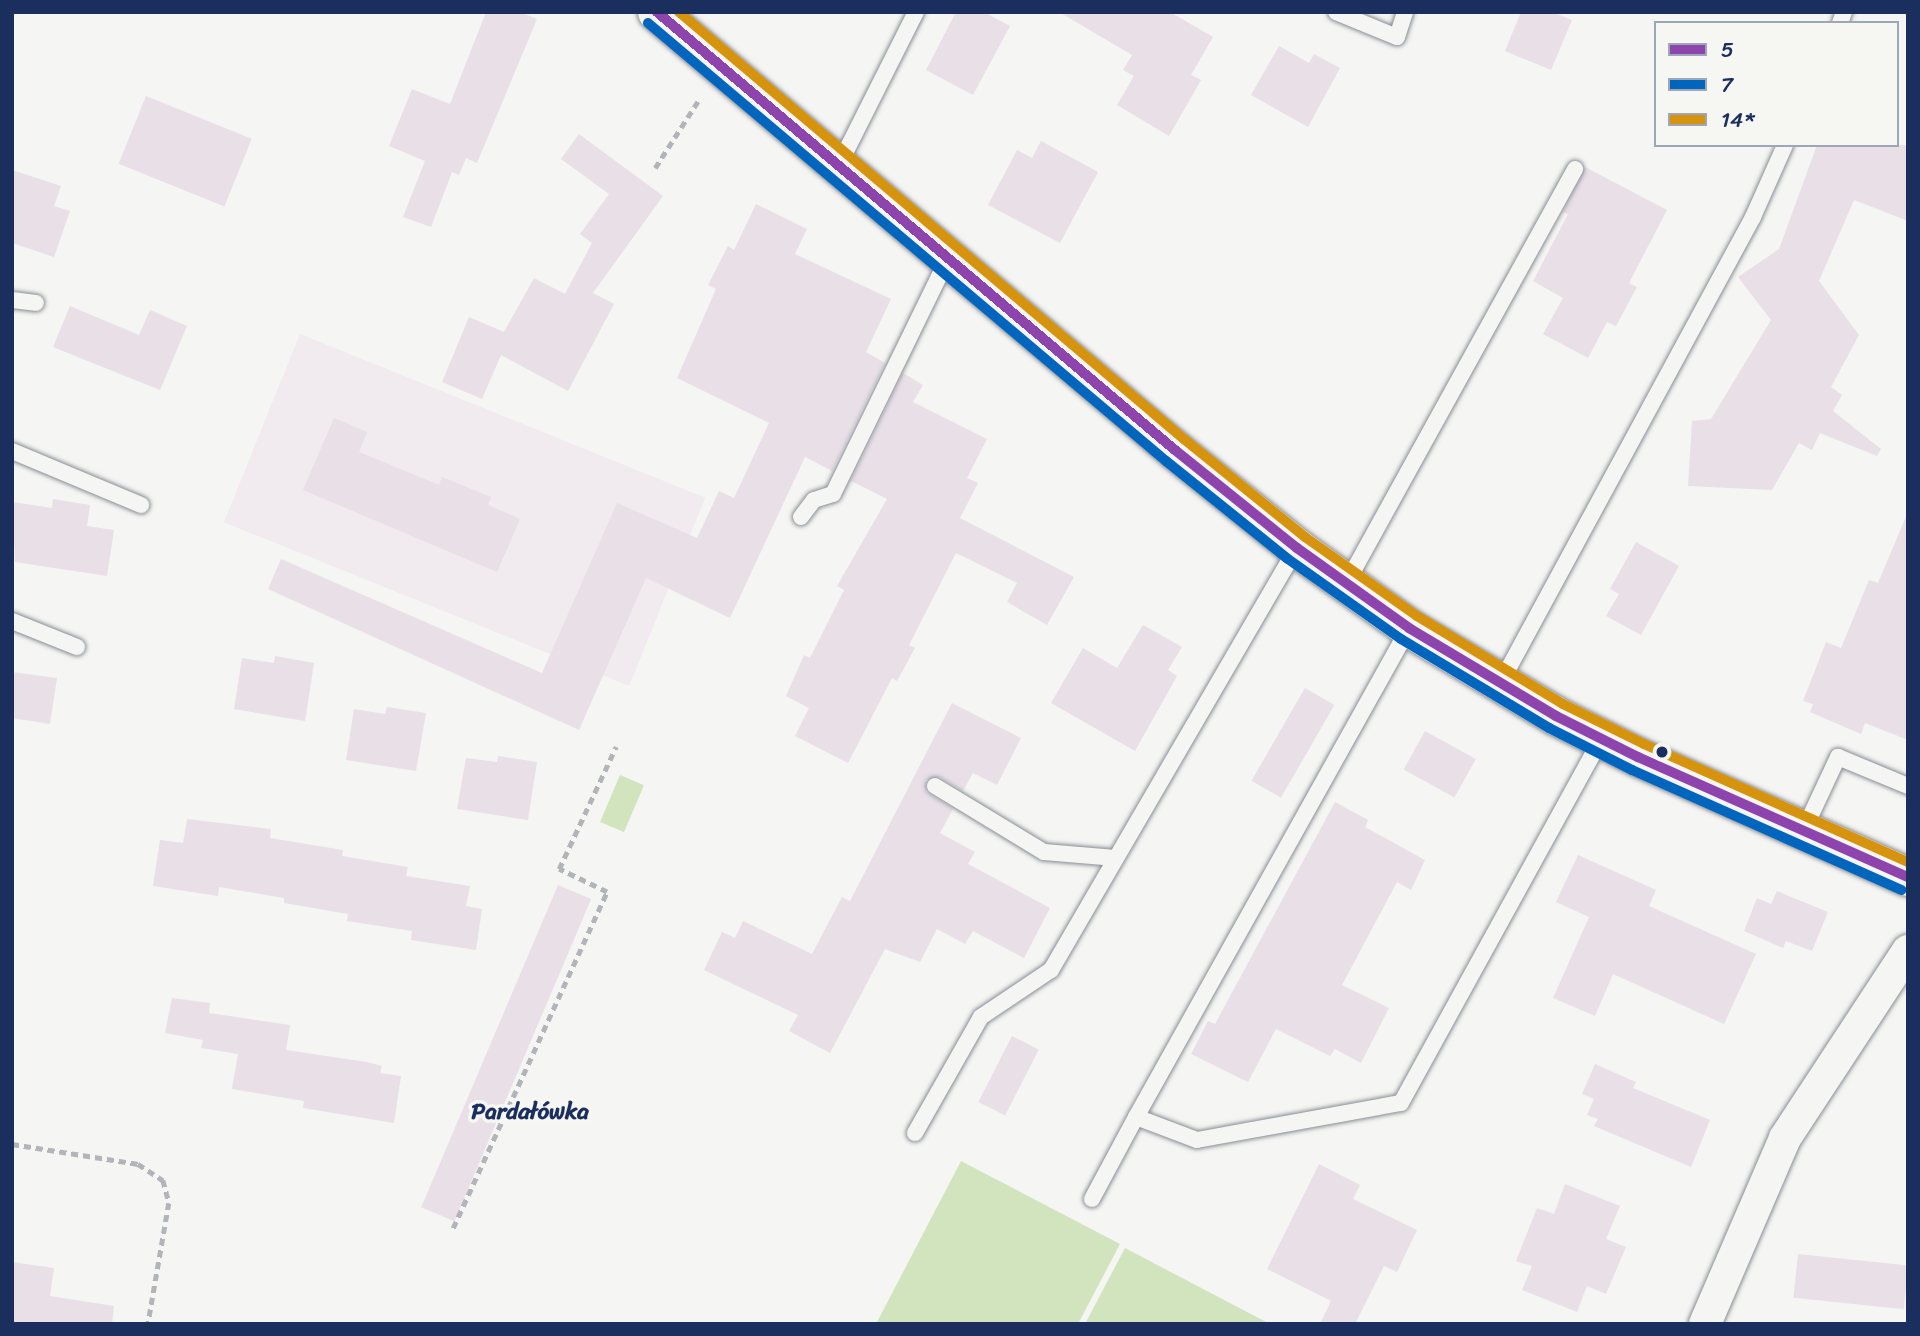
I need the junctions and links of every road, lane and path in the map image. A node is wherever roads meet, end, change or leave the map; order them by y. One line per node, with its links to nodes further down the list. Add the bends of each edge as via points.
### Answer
1 (657, 12): 7 (street)
2 (916, 12): 7 (lane)
3 (1336, 12): 4 (lane, via 1397,37)
4 (1405, 12)
5 (706, 89): 8 (path)
6 (1784, 147): 21 (lane, via 1753,216)
7 (839, 165): 10 (street)
8 (655, 168)
9 (1575, 169): 17 (lane)
10 (948, 258): 15 (lane, via 833,494 814,500); 16 (street)
11 (12, 300): 12 (lane)
12 (36, 303)
13 (12, 452): 14 (lane)
14 (141, 505)
15 (802, 516)
16 (1297, 548): 17 (street); 27 (lane)
17 (1346, 584): 19 (street)
18 (12, 621): 20 (lane)
19 (1409, 628): 21 (street); 30 (lane)
20 (77, 647)
21 (1500, 684): 22 (street)
22 (1602, 739): 26 (street); 30 (lane, via 1401,1103 1197,1140)
23 (616, 747): 34 (path, via 559,869 607,892)
24 (935, 786): 27 (lane, via 1044,852)
25 (1908, 786): 26 (lane, via 1838,757)
26 (1802, 832): 28 (street)
27 (1116, 858): 31 (lane, via 1051,970 981,1017)
28 (1908, 877)
29 (1908, 951): 36 (street, via 1785,1138)
30 (1136, 1117): 33 (lane)
31 (915, 1133)
32 (12, 1144): 35 (path, via 138,1164 163,1180 169,1203)
33 (1092, 1199)
34 (453, 1227)
35 (148, 1324)
36 (1705, 1324)

